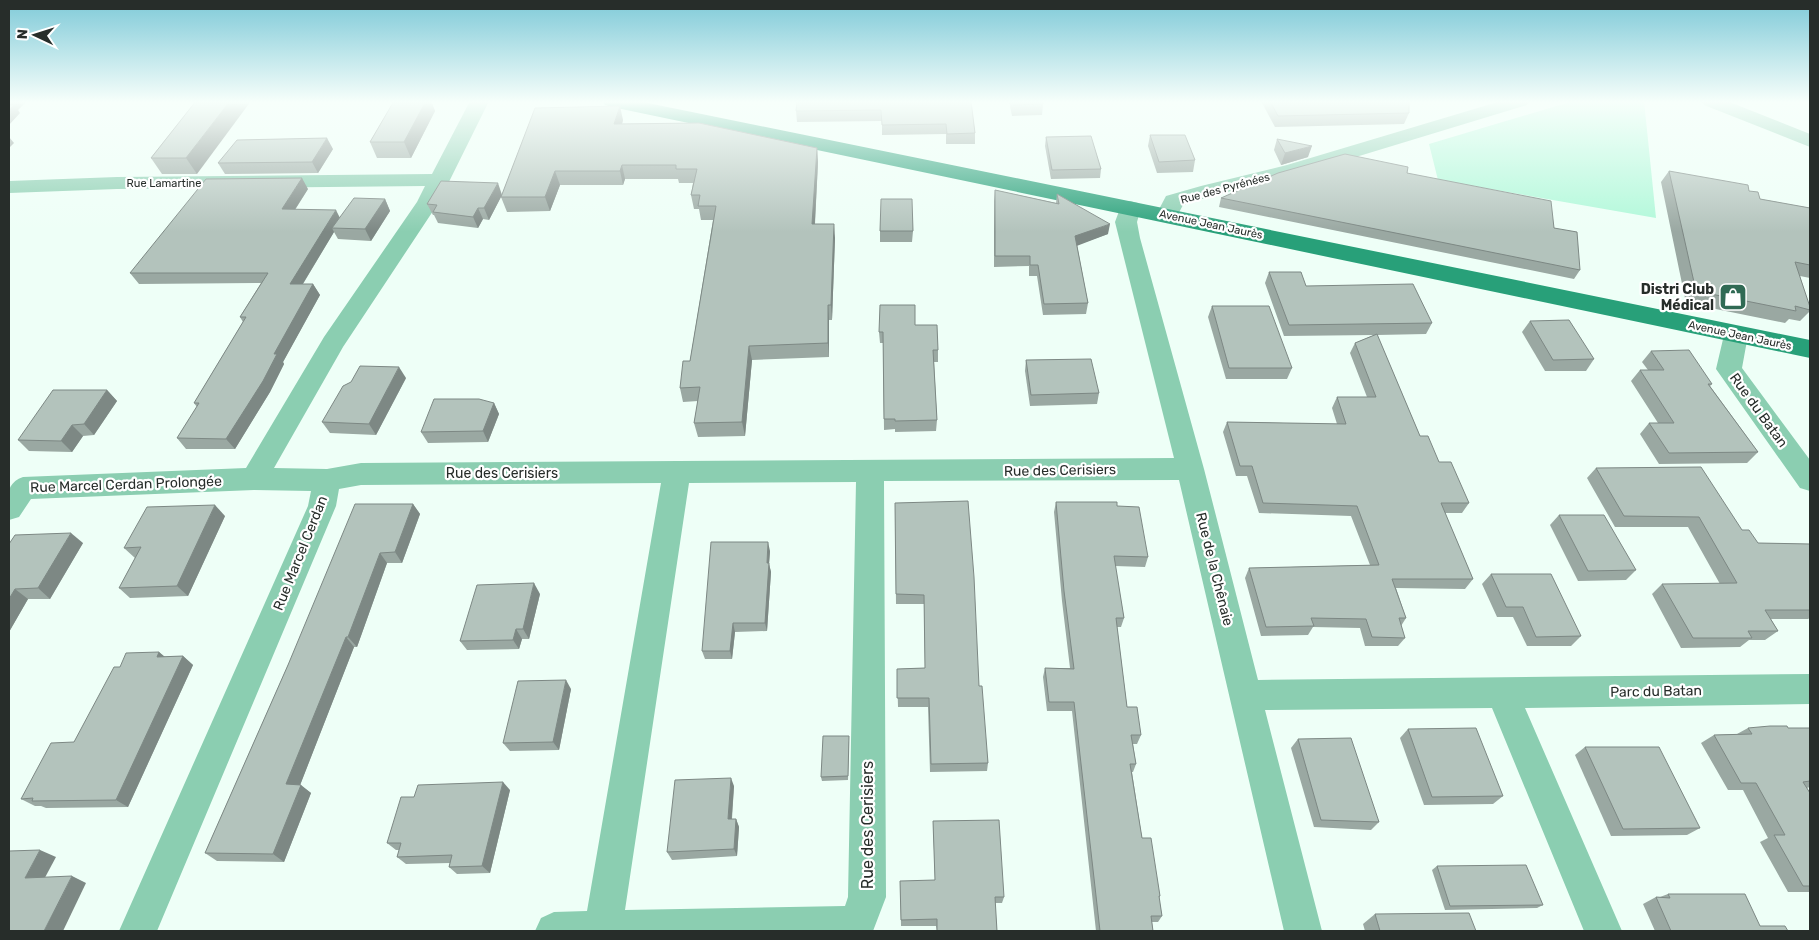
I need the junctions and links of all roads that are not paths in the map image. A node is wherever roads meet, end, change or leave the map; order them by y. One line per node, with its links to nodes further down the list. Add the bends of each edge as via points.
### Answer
1 (457, 145): 4 (street)
2 (824, 145): 6 (main road, Avenue Jean Jaurès)
3 (1376, 145): 7 (street, Rue des Pyrénées, via 1174,201)
4 (440, 180): 5 (street, Rue Lamartine); 13 (street, via 333,344)
5 (9, 187)
6 (1130, 208): 7 (main road, Avenue Jean Jaurès); 10 (street, Rue de la Chênaie, via 1126,222 1129,238)
7 (1167, 215): 8 (main road, Avenue Jean Jaurès)
8 (1736, 335): 9 (main road, Avenue Jean Jaurès); 15 (street, Rue du Batan, via 1729,369)
9 (1810, 349)
10 (1190, 469): 11 (street, Rue des Cerisiers); 19 (street, Rue de la Chênaie)
11 (870, 470): 12 (street, Rue des Cerisiers); 20 (street, Rue des Cerisiers, via 867,897 857,925)
12 (677, 472): 14 (street, Rue des Cerisiers, via 361,474); 20 (street)
13 (254, 479): 14 (street, Rue Marcel Cerdan); 16 (street, Rue Marcel Cerdan Prolongée)
14 (327, 480): 21 (street, Rue Marcel Cerdan, via 322,506)
15 (1810, 480)
16 (14, 495)
17 (1810, 689): 18 (street, Parc du Batan)
18 (1502, 693): 19 (street, Parc du Batan); 24 (street)
19 (1246, 695): 23 (street, Rue de la Chênaie)
20 (603, 929): 22 (street, Rue des Cerisiers)
21 (138, 931)
22 (554, 931)
23 (1303, 931)
24 (1603, 931)

